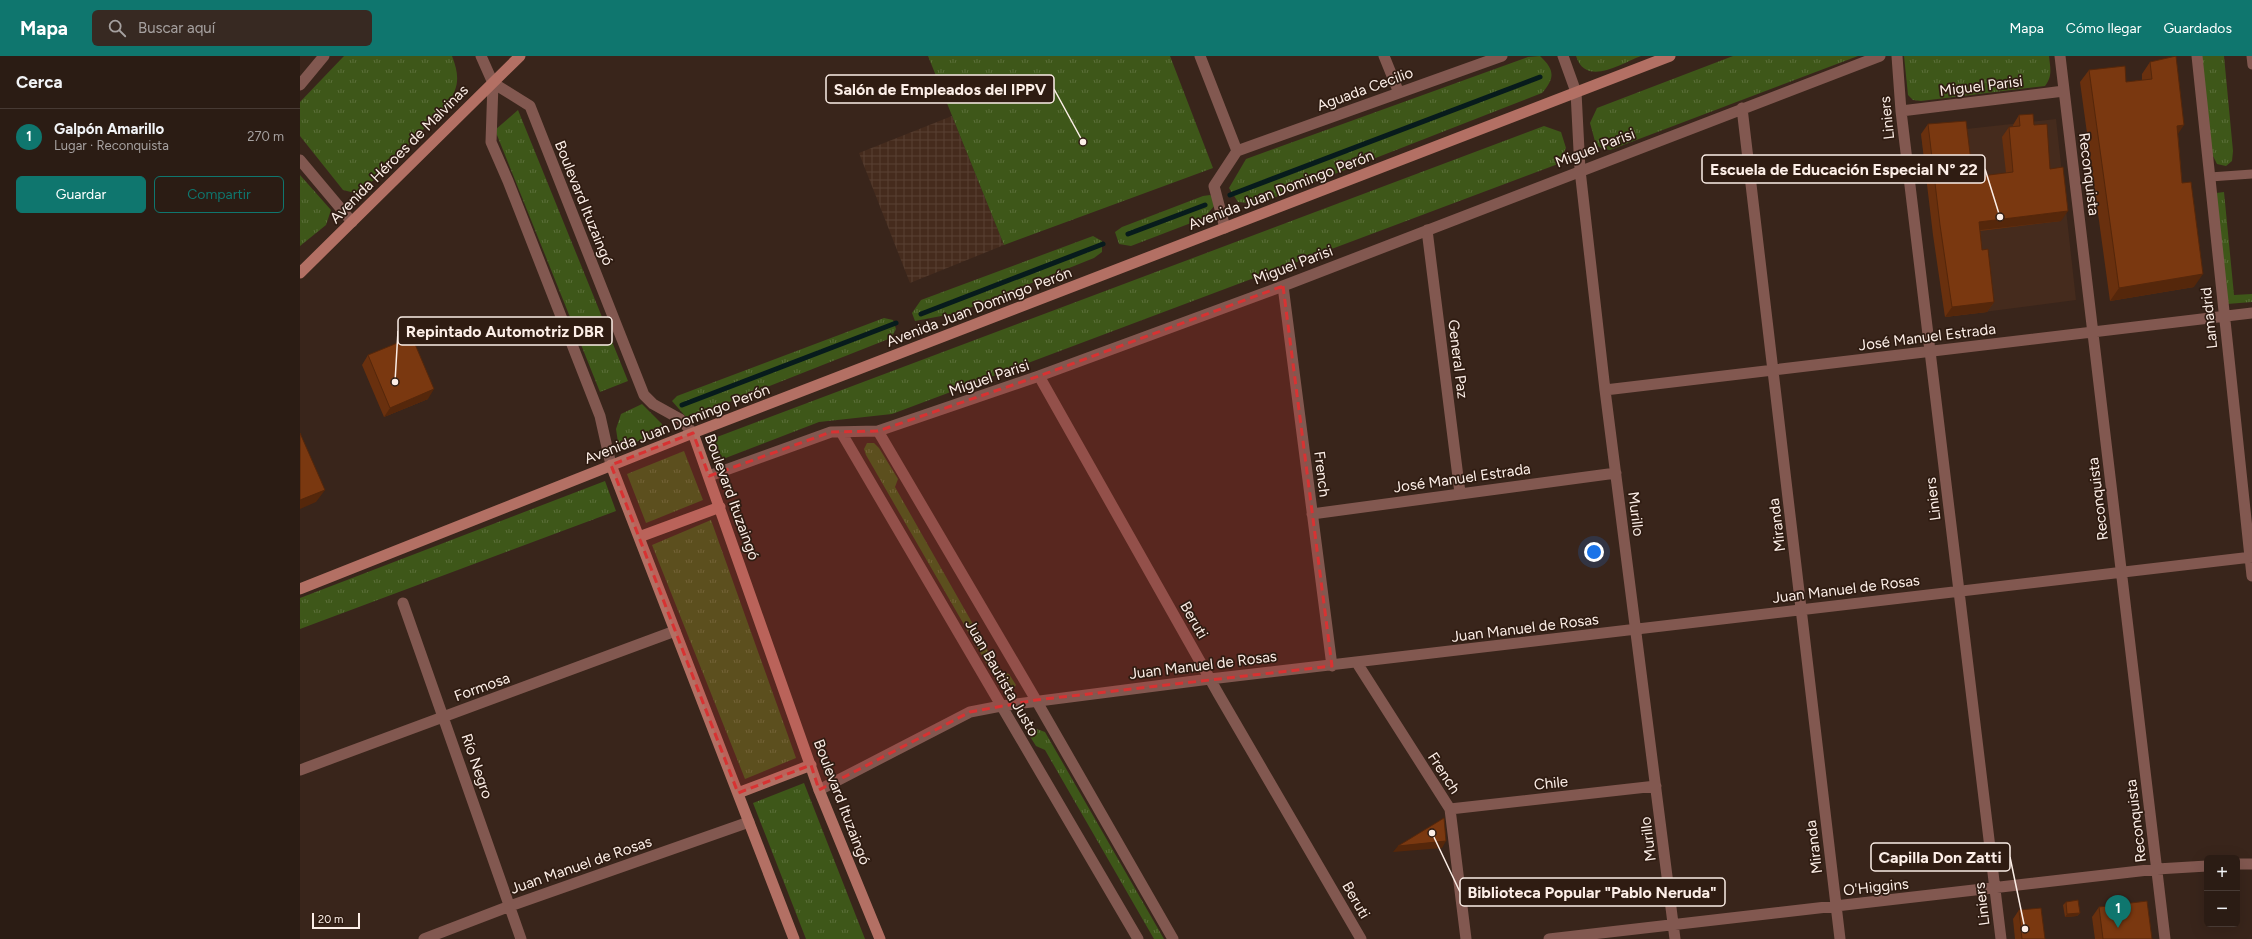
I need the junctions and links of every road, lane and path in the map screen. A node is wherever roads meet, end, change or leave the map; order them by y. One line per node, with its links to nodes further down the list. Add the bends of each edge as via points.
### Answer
1 (324, 56): 16 (street)
2 (481, 56): 15 (street)
3 (520, 56): 15 (main road, Avenida Héroes de Malvinas)
4 (1200, 56): 22 (street)
5 (1384, 56): 19 (street)
6 (1502, 56): 19 (street, Aguada Cecilio)
7 (1563, 56): 18 (street, Murillo)
8 (1670, 56): 18 (main road, Avenida Juan Domingo Perón)
9 (1880, 56): 20 (street, Miguel Parisi)
10 (1897, 56): 21 (street, Liniers)
11 (2060, 56): 17 (street, Reconquista)
12 (2197, 56): 26 (street, Lamadrid)
13 (2251, 56): 14 (lane)
14 (2252, 65)
15 (493, 83): 27 (main road, Avenida Héroes de Malvinas); 41 (street, Boulevard Ituzaingó, via 530,106 644,395 680,419); 42 (street, via 490,142 508,181 597,409)
16 (300, 85)
17 (2064, 91): 21 (street, Miguel Parisi); 34 (street, Reconquista)
18 (1576, 92): 24 (street, Murillo); 28 (main road, Avenida Juan Domingo Perón)
19 (1399, 93): 22 (street, Aguada Cecilio)
20 (1742, 108): 24 (street, Miguel Parisi); 36 (street, Miranda)
21 (1901, 111): 35 (street, Liniers)
22 (1237, 151): 28 (street, via 1214,186)
23 (300, 160): 27 (street)
24 (1580, 170): 29 (street, Miguel Parisi); 38 (street, Murillo)
25 (2252, 174): 26 (lane)
26 (2210, 177): 33 (street, Lamadrid)
27 (352, 222): 30 (main road, Avenida Héroes de Malvinas)
28 (1225, 228): 41 (main road, Avenida Juan Domingo Perón)
29 (1427, 230): 31 (street, Miguel Parisi); 45 (street, General Paz)
30 (300, 273)
31 (1283, 286): 37 (street, Miguel Parisi); 47 (street, French)
32 (2252, 313): 33 (street, José Manuel Estrada)
33 (2224, 316): 34 (street, José Manuel Estrada); 49 (street, Lamadrid)
34 (2094, 332): 35 (street, José Manuel Estrada); 50 (street, Reconquista)
35 (1930, 351): 36 (street, José Manuel Estrada); 53 (street, Liniers)
36 (1774, 370): 38 (street, José Manuel Estrada); 55 (street, Miranda)
37 (1039, 376): 40 (street, Miguel Parisi); 60 (street, Beruti)
38 (1605, 390): 43 (street, Murillo)
39 (841, 432): 40 (street, Miguel Parisi); 44 (street, Miguel Parisi, via 831,432); 62 (street, Juan Bautista Justo)
40 (878, 432): 61 (street, Juan Bautista Justo)
41 (693, 433): 42 (main road, Avenida Juan Domingo Perón); 44 (main road, Boulevard Ituzaingó)
42 (610, 466): 48 (main road); 52 (main road, Avenida Juan Domingo Perón)
43 (1616, 473): 45 (street, José Manuel Estrada); 56 (street, Murillo)
44 (709, 476): 46 (main road, Boulevard Ituzaingó)
45 (1460, 493): 47 (street, José Manuel Estrada)
46 (720, 507): 48 (main road); 64 (main road, Boulevard Ituzaingó)
47 (1312, 514): 59 (street, French)
48 (639, 538): 57 (main road)
49 (2251, 557): 50 (street, Juan Manuel de Rosas); 51 (street, Lamadrid)
50 (2122, 572): 53 (street, Juan Manuel de Rosas); 74 (street, Reconquista)
51 (2252, 576)
52 (300, 589)
53 (1959, 591): 55 (street, Juan Manuel de Rosas); 75 (street, Liniers)
54 (404, 603): 63 (street, Río Negro)
55 (1802, 610): 56 (street, Juan Manuel de Rosas); 77 (street, Miranda)
56 (1636, 629): 58 (street, Juan Manuel de Rosas); 66 (street, Murillo)
57 (675, 631): 63 (street, Formosa); 68 (main road)
58 (1357, 663): 59 (street, Juan Manuel de Rosas); 69 (street, French)
59 (1332, 666): 60 (street, Juan Manuel de Rosas)
60 (1210, 679): 61 (street, Juan Manuel de Rosas); 85 (street, Beruti)
61 (1036, 700): 62 (street, Juan Manuel de Rosas); 84 (street, Juan Bautista Justo)
62 (1001, 706): 67 (street, Juan Manuel de Rosas, via 970,712); 83 (street, Juan Bautista Justo)
63 (444, 717): 65 (street, Formosa); 76 (street, Río Negro)
64 (811, 765): 67 (main road, Boulevard Ituzaingó); 68 (main road)
65 (300, 770)
66 (1656, 786): 69 (street, Chile); 78 (street, Murillo)
67 (819, 790): 82 (main road, Boulevard Ituzaingó)
68 (738, 793): 70 (main road)
69 (1450, 809): 86 (street, French)
70 (749, 822): 76 (street, Juan Manuel de Rosas); 81 (main road)
71 (2240, 864): 72 (street)
72 (2252, 864)
73 (2204, 866): 74 (street, O'Higgins)
74 (2157, 870): 75 (street, O'Higgins); 91 (street, Reconquista)
75 (1995, 889): 77 (street, O'Higgins); 90 (street, Liniers)
76 (510, 906): 79 (street, Juan Manuel de Rosas); 80 (street, Río Negro)
77 (1836, 907): 78 (street, O'Higgins); 89 (street, Miranda)
78 (1673, 924): 87 (street, O'Higgins); 88 (street, Murillo)
79 (424, 939)
80 (521, 939)
81 (794, 939)
82 (880, 939)
83 (1138, 939)
84 (1173, 939)
85 (1361, 939)
86 (1466, 939)
87 (1549, 939)
88 (1675, 939)
89 (1840, 939)
90 (2002, 939)
91 (2165, 939)

